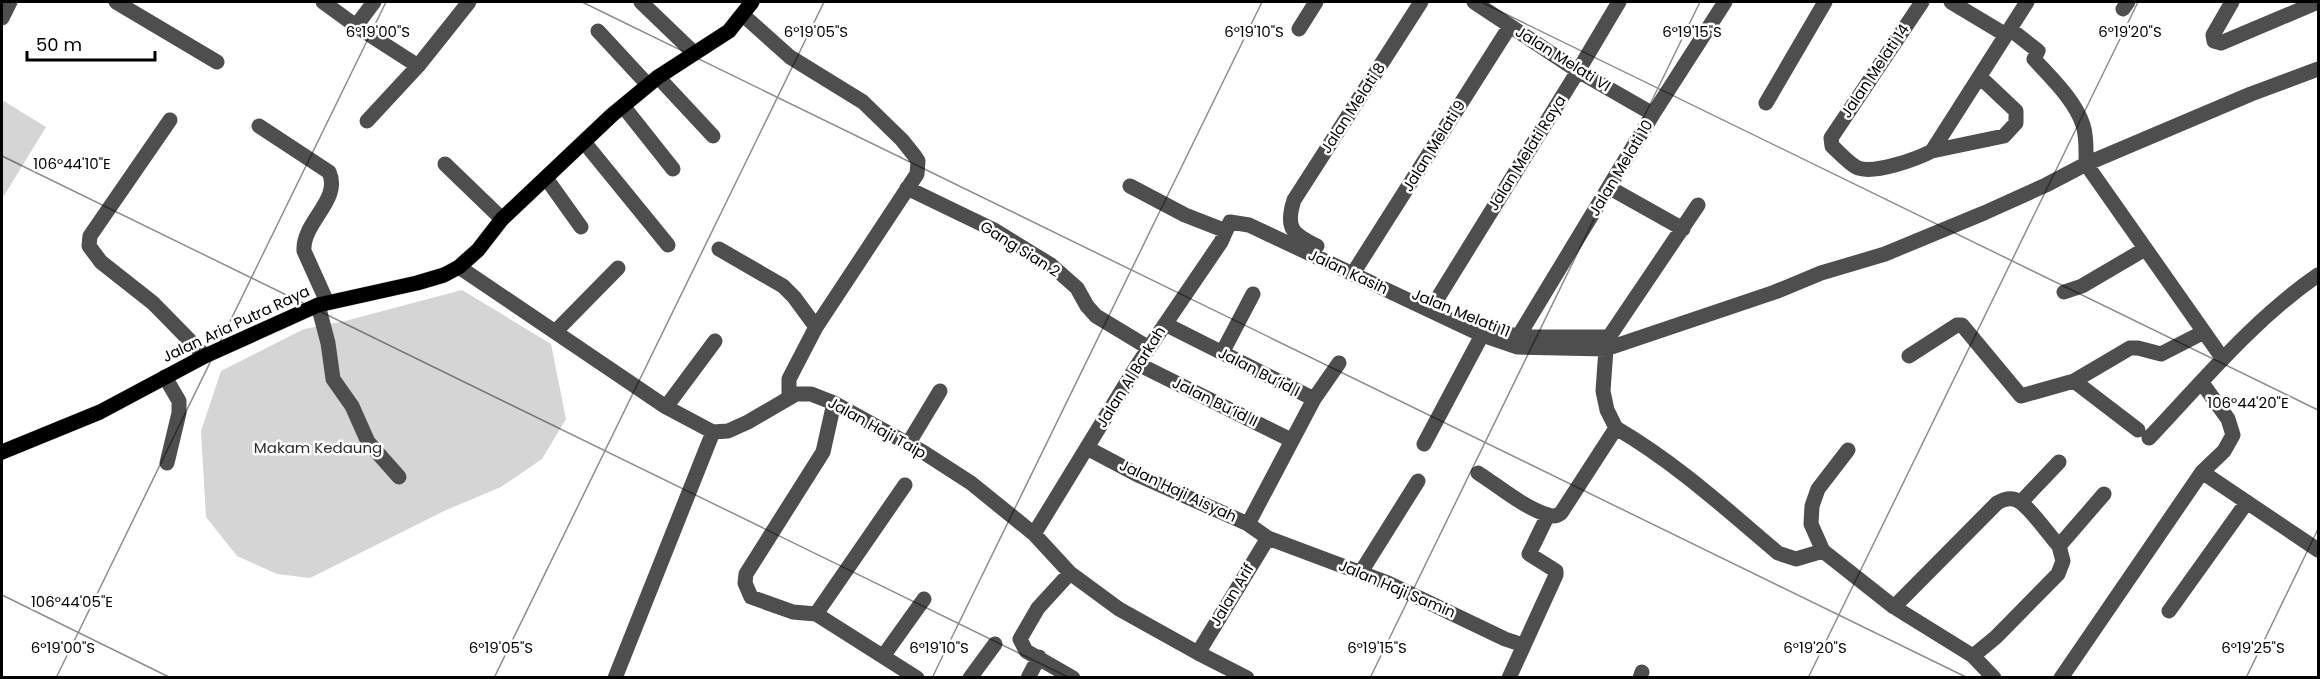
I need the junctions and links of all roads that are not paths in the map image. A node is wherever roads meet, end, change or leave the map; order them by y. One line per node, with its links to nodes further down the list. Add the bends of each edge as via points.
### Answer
1 (10, 2): 20 (street)
2 (116, 2): 27 (street)
3 (323, 2): 21 (street)
4 (374, 2): 21 (street)
5 (469, 2): 28 (street)
6 (641, 2): 26 (street)
7 (752, 2): 19 (main road, Jalan Aria Putra Raya)
8 (1316, 2): 23 (street)
9 (1421, 2): 50 (street, Jalan Melati 8, via 1294,200)
10 (1474, 2): 22 (street, Jalan Melati VI)
11 (1619, 2): 30 (street, Jalan Melati Raya)
12 (1725, 2): 35 (street, Jalan Melati 10)
13 (1825, 2): 33 (street)
14 (1922, 2): 41 (street, Jalan Melati 14, via 1831,142 1856,167 1865,170 1912,161)
15 (1951, 2): 25 (street)
16 (2027, 2): 25 (street)
17 (2232, 2): 18 (street, via 2213,35 2214,41 2221,44)
18 (2319, 2)
19 (743, 15): 26 (main road, Jalan Aria Putra Raya, via 729,31); 47 (street, via 790,57 863,102 902,140 919,167)
20 (2, 18)
21 (356, 26): 28 (street)
22 (1510, 26): 30 (street, Jalan Melati VI); 59 (street, Jalan Melati 9)
23 (1299, 29)
24 (598, 31): 32 (street)
25 (2008, 32): 31 (street); 43 (street, via 2038,51 2034,59 2068,99 2082,123)
26 (694, 53): 32 (main road, Jalan Aria Putra Raya)
27 (218, 62)
28 (418, 66): 37 (street)
29 (2319, 69): 43 (street, Jalan Kasih)
30 (1578, 71): 35 (street, Jalan Melati VI); 65 (street, Jalan Melati Raya)
31 (1980, 77): 41 (street); 41 (street, via 2016,111 2016,123 2004,136)
32 (653, 81): 34 (main road, Jalan Aria Putra Raya); 39 (street)
33 (1766, 103)
34 (623, 106): 40 (main road, Jalan Aria Putra Raya); 44 (street)
35 (1653, 114): 48 (street, Jalan Melati 10)
36 (170, 120): 76 (street, via 90,236 89,246 101,262 153,303)
37 (367, 122)
38 (259, 126): 64 (street, via 329,172 332,179 330,194 308,228 304,243)
39 (712, 136)
40 (584, 142): 45 (main road, Jalan Aria Putra Raya); 55 (street)
41 (1932, 151)
42 (445, 164): 51 (street)
43 (2086, 164): 57 (street); 74 (street, Jalan Kasih, via 1994,209 1885,254)
44 (673, 169)
45 (546, 177): 51 (main road, Jalan Aria Putra Raya); 53 (street)
46 (1130, 186): 52 (street, Jalan Kasih, via 1185,215)
47 (906, 188): 67 (street); 73 (street, Gang Sian 2, via 994,230 1051,265 1077,288 1096,316)
48 (1610, 188): 54 (street); 71 (street, Jalan Melati 10)
49 (1698, 205): 54 (street, Jalan Melati 11)
50 (1289, 216): 59 (street, Jalan Melati 11, via 1300,238)
51 (502, 219): 58 (main road, Jalan Aria Putra Raya)
52 (1228, 227): 66 (street, Jalan Al Barkah); 70 (street, Jalan Kasih, via 1249,225)
53 (581, 228)
54 (1683, 229): 71 (street, Jalan Melati 11, via 1609,337)
55 (668, 245)
56 (719, 249): 67 (street, via 783,286)
57 (2145, 249): 62 (street, via 2082,286); 69 (street)
58 (459, 267): 64 (main road, Jalan Aria Putra Raya, via 417,283); 68 (street)
59 (1357, 267): 65 (street, Jalan Melati 11)
60 (618, 268): 68 (street)
61 (2319, 275): 78 (street, via 2279,305)
62 (2064, 292)
63 (1253, 294): 75 (street)
64 (323, 304): 76 (main road, Jalan Aria Putra Raya); 101 (street, via 333,378 368,442)
65 (1434, 304): 71 (street, Jalan Melati 11)
66 (1165, 324): 73 (street, Jalan Al Barkah); 75 (street, Jalan Bu’id I)
67 (816, 327): 85 (street, via 789,380)
68 (555, 332): 88 (street)
69 (2204, 332): 78 (street); 82 (street, via 2161,354 2130,348)
70 (1482, 335): 74 (street, Jalan Kasih, via 1517,347); 93 (street)
71 (1518, 336)
72 (715, 340): 88 (street)
73 (1149, 348): 80 (street, Jalan Al Barkah)
74 (1606, 349): 89 (street, via 1603,391)
75 (1222, 353): 86 (street, Jalan Bu’id I)
76 (205, 356): 81 (main road, Jalan Aria Putra Raya)
77 (1910, 356): 82 (street, via 1962,325 2021,396)
78 (2223, 359): 83 (street)
79 (1339, 363): 86 (street, Jalan Bu’id I)
80 (1138, 364): 91 (street, Jalan Bu’id II); 94 (street, Jalan Al Barkah)
81 (165, 377): 96 (main road, Jalan Aria Putra Raya, via 100,412); 98 (street, via 179,401)
82 (2074, 381): 83 (street, via 2144,434)
83 (2202, 383): 99 (street, via 2228,419 2233,435 2224,451)
84 (940, 391): 92 (street)
85 (789, 397): 87 (street, Jalan Haji Taip, via 811,394); 90 (street, via 748,422 728,431)
86 (1314, 399): 91 (street)
87 (834, 403): 92 (street, Jalan Haji Taip); 119 (street, via 823,452 746,574 745,583 751,597 793,612)
88 (666, 407): 90 (street)
89 (1616, 428): 107 (street, via 1561,513); 113 (street, via 1693,480 1778,553 1796,560)
90 (713, 432): 126 (street)
91 (1291, 440): 108 (street)
92 (908, 444): 109 (street, Jalan Haji Taip, via 972,483)
93 (1424, 444)
94 (1087, 447): 108 (street, Jalan Haji Aisyah, via 1140,476); 109 (street, Jalan Al Barkah)
95 (1848, 450): 113 (street, via 1818,489 1812,506 1810,524)
96 (2, 452)
97 (2060, 462): 105 (street)
98 (167, 463)
99 (2202, 472): 106 (street); 134 (street)
100 (1478, 473): 107 (street)
101 (399, 477)
102 (1418, 482): 114 (street)
103 (905, 485): 119 (street)
104 (2104, 494): 111 (street)
105 (2020, 502): 111 (street); 117 (street, via 2009,498 1997,502)
106 (2247, 502): 112 (street); 118 (street)
107 (1548, 515): 121 (street, via 1529,554 1556,571 1556,575)
108 (1248, 524): 110 (street, Jalan Haji Aisyah)
109 (1034, 534): 115 (street, Jalan Haji Taip)
110 (1268, 538): 114 (street, Jalan Haji Samin); 122 (street, Jalan Arif)
111 (2059, 546): 125 (street, via 2063,561 2058,574)
112 (2319, 550)
113 (1822, 551): 117 (street)
114 (1361, 572): 121 (street, Jalan Haji Samin)
115 (1070, 573): 122 (street, Jalan Haji Taip, via 1119,609); 124 (street, via 1038,608 1021,637 1023,647)
116 (924, 599): 123 (street)
117 (1894, 607): 125 (street)
118 (2169, 611)
119 (816, 614): 123 (street)
120 (995, 644): 128 (street)
121 (1523, 645): 132 (street)
122 (1198, 653): 131 (street, Jalan Haji Taip)
123 (884, 655): 127 (street)
124 (1039, 657): 129 (street); 130 (street)
125 (1973, 657): 133 (street)
126 (615, 678)
127 (917, 678)
128 (970, 678)
129 (1028, 678)
130 (1073, 678)
131 (1247, 678)
132 (1509, 678)
133 (1994, 678)
134 (2061, 678)

